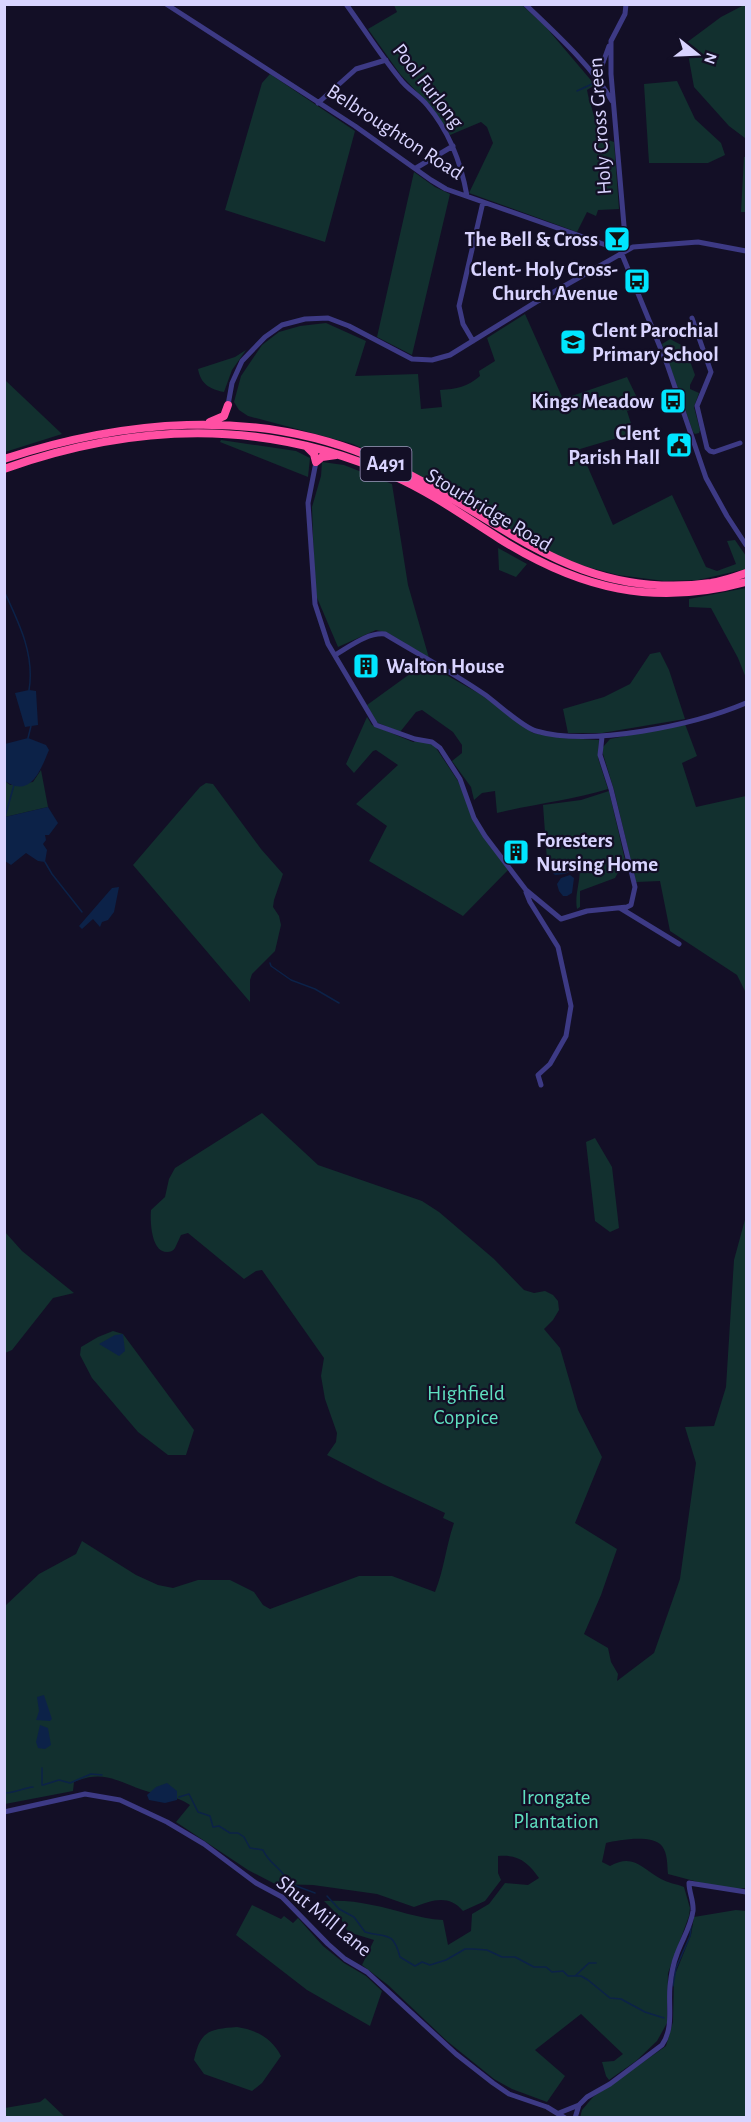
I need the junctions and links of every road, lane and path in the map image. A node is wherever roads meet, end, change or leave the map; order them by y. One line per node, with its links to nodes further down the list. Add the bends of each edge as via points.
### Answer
1 (165, 4): 8 (street, Belbroughton Road)
2 (346, 4): 6 (street, Pool Furlong)
3 (525, 4): 7 (street)
4 (626, 4): 5 (street, Holy Cross Green)
5 (611, 41): 7 (street); 9 (street, Holy Cross Green)
6 (386, 60): 8 (street, via 356,69); 10 (street, Pool Furlong, via 401,81 426,103)
7 (597, 79): 9 (street)
8 (318, 103): 11 (street, Belbroughton Road)
9 (614, 105): 14 (street, Holy Cross Green)
10 (453, 146): 11 (street); 12 (street, Pool Furlong)
11 (416, 168): 12 (street, Belbroughton Road)
12 (467, 196): 13 (street, Belbroughton Road)
13 (483, 202): 14 (street, Belbroughton Road); 17 (street, via 459,306)
14 (624, 251): 15 (street, via 682,242); 17 (street); 22 (street, Holy Cross Green)
15 (747, 251)
16 (692, 318): 21 (street, via 711,372 697,406)
17 (473, 341): 18 (street, via 450,355 414,360 328,318 282,325 242,361)
18 (228, 405): 19 (highway, via 224,416); 20 (highway, via 233,420)
19 (206, 423): 20 (highway, Stourbridge Road / A491); 26 (highway, Stourbridge Road / A491, via 87,437)
20 (240, 425): 30 (highway, Stourbridge Road / A491, via 296,433 371,456 536,549 586,572 623,582 667,586 713,583)
21 (703, 434): 22 (street); 23 (street, via 710,452)
22 (692, 440): 29 (street, Holy Cross Green, via 706,478)
23 (740, 442)
24 (303, 444): 25 (highway, Stourbridge Road / A491); 27 (highway, via 314,454); 28 (highway, Stourbridge Road / A491, via 238,433 181,433 85,446)
25 (340, 455): 27 (highway, via 322,457); 31 (highway, Stourbridge Road / A491, via 421,489 501,540 581,580 620,590 660,594 697,593)
26 (4, 459)
27 (316, 462): 32 (street, via 308,492 315,604)
28 (4, 469)
29 (747, 545)
30 (747, 573)
31 (747, 582)
32 (335, 655): 34 (street, via 364,639 386,634 534,730); 35 (street, via 376,725 440,748 460,779 481,830)
33 (747, 703): 34 (street, via 723,713)
34 (602, 737): 36 (street, via 600,756 635,887 631,905)
35 (526, 890): 36 (street, via 561,919); 38 (street, via 558,947 571,1006 566,1036 550,1064 538,1075)
36 (619, 907): 37 (street)
37 (679, 944)
38 (541, 1085)
39 (4, 1812): 42 (street, Shut Mill Lane, via 85,1794 120,1800 167,1822 282,1897 345,1959 367,1972 456,2055 493,2083 509,2094)
40 (747, 1892): 41 (street, via 689,1883 693,1912 676,1956 667,2037)
41 (579, 2104): 42 (street); 44 (street)
42 (559, 2113): 43 (street, Shut Mill Lane)
43 (565, 2118)
44 (575, 2118)

